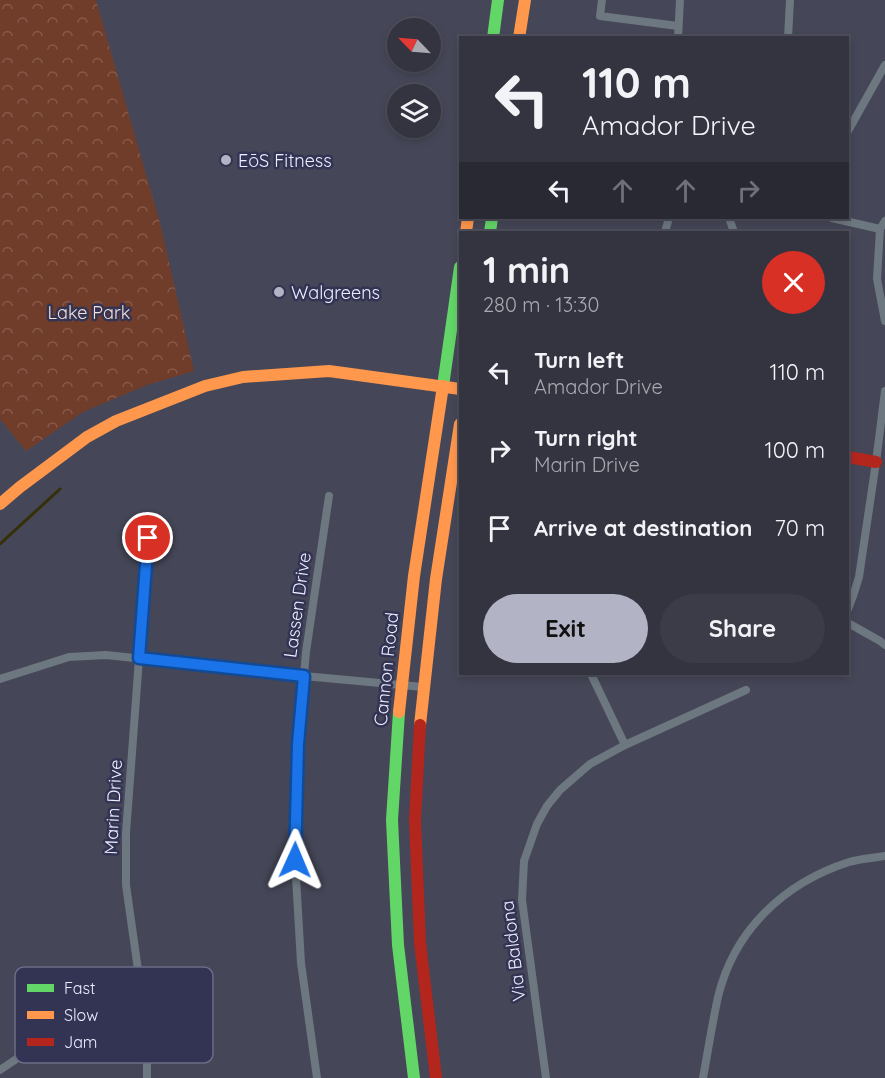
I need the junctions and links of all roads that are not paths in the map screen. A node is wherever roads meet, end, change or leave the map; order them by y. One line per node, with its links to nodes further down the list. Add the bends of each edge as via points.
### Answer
1 (498, 0): 7 (main road)
2 (525, 0): 8 (main road)
3 (602, 0): 6 (street, via 600,16)
4 (680, 0): 6 (street)
5 (790, 0): 10 (street)
6 (678, 26): 9 (street)
7 (493, 36)
8 (519, 36)
9 (678, 36)
10 (788, 36)
11 (885, 65): 12 (street)
12 (849, 129)
13 (839, 219): 14 (street)
14 (883, 225): 16 (street, via 877,279)
15 (459, 274): 17 (main road, Cannon Road)
16 (885, 321)
17 (443, 387): 18 (main road); 24 (main road, via 329,371 243,377 205,386 116,421 87,437); 33 (main road, Cannon Road)
18 (459, 389)
19 (885, 391): 22 (street)
20 (459, 430): 34 (main road)
21 (849, 457): 22 (main road)
22 (876, 462): 26 (street, via 859,577)
23 (329, 496): 31 (street, Lassen Drive)
24 (0, 504)
25 (148, 538): 29 (street, Marin Drive)
26 (849, 606)
27 (849, 624): 28 (street)
28 (885, 645)
29 (139, 658): 31 (street); 32 (street, via 69,657); 38 (street, Marin Drive, via 126,833 126,885)
30 (591, 675): 36 (street)
31 (304, 676): 33 (street); 41 (street, Lassen Drive, via 295,860 301,963)
32 (0, 679)
33 (401, 684): 34 (street); 42 (main road, Cannon Road, via 392,820 398,945)
34 (423, 687): 43 (main road, via 415,820 420,943)
35 (746, 690): 36 (street, Via Baldona)
36 (625, 745): 44 (street, Via Baldona, via 590,764 560,790 537,824 524,861 522,900)
37 (885, 856): 45 (street, via 821,873 788,892 750,930 732,958 718,995)
38 (137, 967)
39 (15, 1060): 40 (street)
40 (0, 1070)
41 (317, 1078)
42 (414, 1078)
43 (436, 1078)
44 (546, 1078)
45 (703, 1078)

